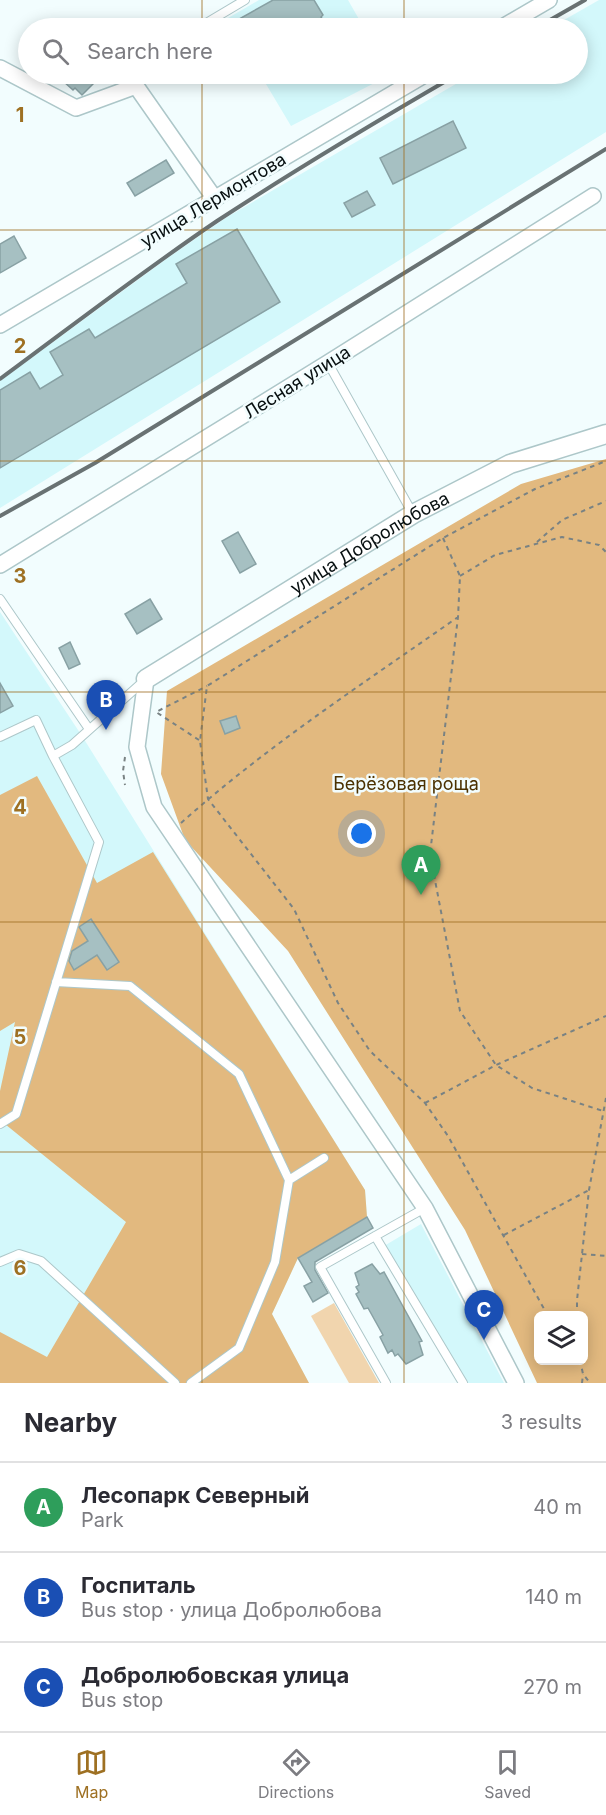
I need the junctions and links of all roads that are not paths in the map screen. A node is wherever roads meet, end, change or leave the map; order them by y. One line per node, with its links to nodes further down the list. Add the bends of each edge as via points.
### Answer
1 (245, 0): 3 (lane)
2 (549, 0): 4 (street)
3 (215, 18)
4 (518, 18)
5 (0, 68): 6 (street)
6 (18, 77)
7 (30, 84): 8 (street, via 76,108)
8 (131, 84)
9 (143, 84): 12 (street)
10 (409, 84): 12 (street, улица Лермонтова)
11 (593, 196): 14 (street, Лесная улица)
12 (215, 199): 13 (street, улица Лермонтова)
13 (0, 325)
14 (328, 363): 16 (lane); 17 (street, Лесная улица)
15 (606, 434): 16 (street, улица Добролюбова, via 510,464)
16 (413, 514): 19 (street, улица Добролюбова)
17 (0, 565)
18 (0, 600): 20 (lane)
19 (146, 679): 20 (lane); 27 (street, via 137,747 154,807)
20 (89, 729): 22 (lane)
21 (0, 737): 22 (lane, via 36,720)
22 (53, 756): 23 (lane, via 99,842)
23 (56, 982): 24 (lane, via 16,1114); 26 (lane, via 130,986 239,1074)
24 (0, 1124)
25 (324, 1158): 26 (lane)
26 (289, 1180): 31 (lane, via 274,1262 239,1348)
27 (425, 1208): 28 (lane); 34 (street)
28 (375, 1236): 32 (lane, via 320,1267); 33 (lane)
29 (0, 1262): 30 (lane, via 19,1254 41,1261)
30 (175, 1383)
31 (191, 1383)
32 (386, 1383)
33 (463, 1383)
34 (516, 1383)

